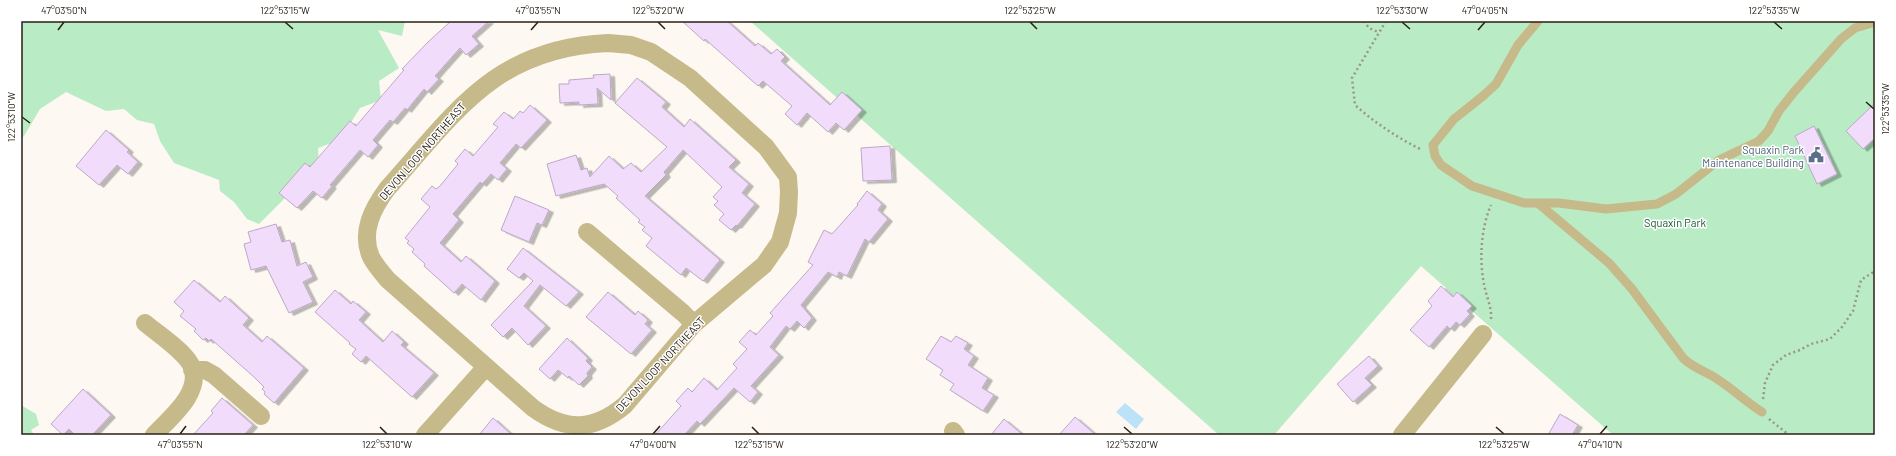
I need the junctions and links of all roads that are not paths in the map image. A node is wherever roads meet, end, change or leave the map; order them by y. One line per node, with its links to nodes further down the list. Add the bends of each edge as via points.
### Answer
1 (1538, 21): 3 (lane, via 1518,45 1496,84 1454,119 1434,145 1435,156 1440,165 1472,186 1524,203)
2 (1875, 22): 3 (lane, via 1855,28 1841,39 1794,92 1768,131 1758,141 1720,160 1670,198 1657,204 1629,208 1606,209 1559,203)
3 (1539, 204): 10 (lane, via 1609,263 1632,289 1683,358)
4 (587, 232): 6 (street)
5 (145, 323): 9 (street, via 184,356)
6 (694, 324): 8 (street, DEVON LOOP NORTHEAST, via 625,405 613,415 590,424 571,426 557,423); 8 (street, DEVON LOOP NORTHEAST, via 764,265 780,242 788,213 788,177 754,134 670,63 651,52 631,45 608,42 581,44 527,59 502,72 474,93 387,189 369,220 368,245 371,256 388,280)
7 (1483, 334): 14 (street)
8 (486, 368): 13 (street)
9 (192, 370): 11 (street, via 205,370 214,375); 12 (street, via 193,384 188,395)
10 (1762, 412)
11 (261, 416)
12 (154, 435)
13 (425, 435)
14 (1402, 435)

